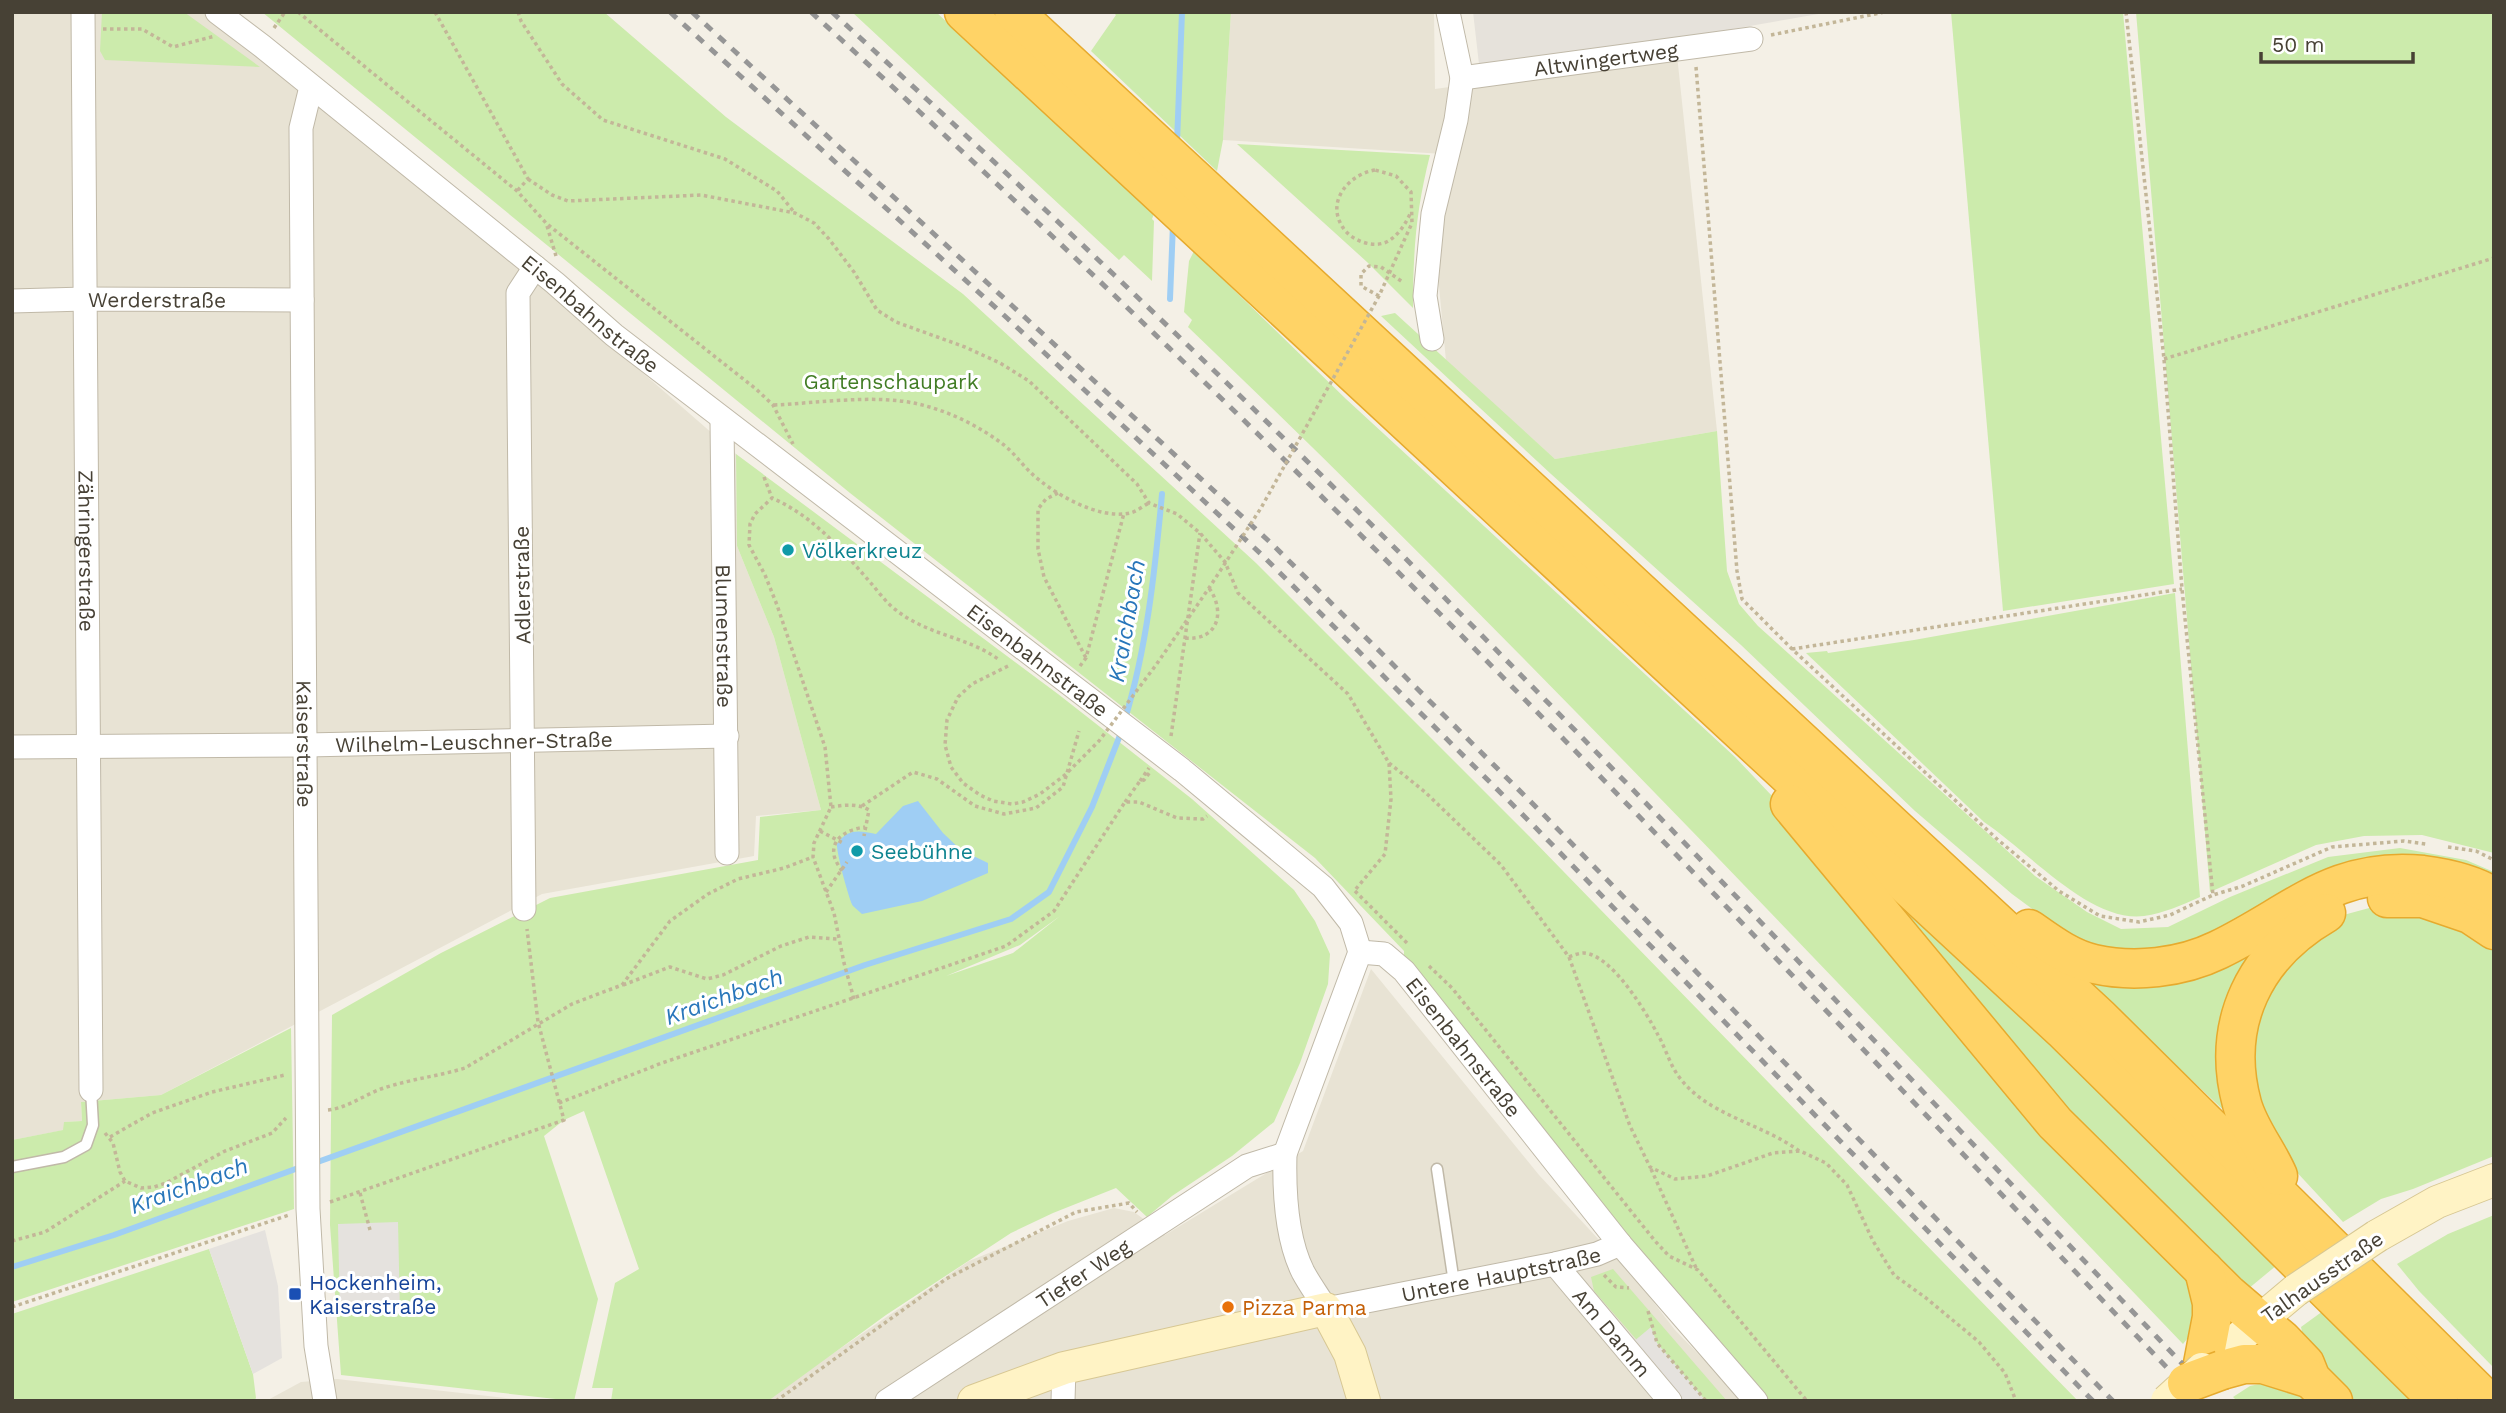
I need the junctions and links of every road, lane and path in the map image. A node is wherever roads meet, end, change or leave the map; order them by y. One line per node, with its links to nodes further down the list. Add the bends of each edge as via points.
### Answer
1 (298, 12): 16 (path)
2 (435, 12): 15 (path)
3 (518, 12): 18 (path, via 562,84 603,120 725,159 777,191)
4 (964, 12): 41 (highway)
5 (1014, 12): 58 (highway)
6 (1448, 12): 13 (street)
7 (1885, 12): 11 (path)
8 (2126, 12): 27 (path)
9 (84, 21): 10 (path, via 142,29 173,47 220,35); 23 (street, Zähringerstraße)
10 (230, 21): 14 (street, Eisenbahnstraße)
11 (1751, 39): 12 (street, Altwingertweg)
12 (1694, 47): 13 (street, Altwingertweg); 38 (path, via 1737,571 1742,599)
13 (1462, 78): 26 (street, via 1433,214 1425,296)
14 (311, 87): 20 (street, Eisenbahnstraße); 24 (street, Kaiserstraße, via 301,128)
15 (528, 179): 16 (path); 18 (path, via 568,201 701,195)
16 (517, 191): 28 (path, via 547,224)
17 (1416, 197): 22 (path, bridge, via 1406,223 1390,241 1363,243 1340,225 1337,210 1343,187 1375,170 1396,176 1410,192 1412,223)
18 (795, 213): 32 (path, via 814,223 829,239 877,310 896,322 1000,363 1029,381 1137,484)
19 (2494, 258): 27 (path)
20 (535, 267): 29 (street, Eisenbahnstraße); 44 (street, Adlerstraße, via 518,293)
21 (1389, 274): 22 (path, via 1375,265 1361,274 1364,289)
22 (1379, 296): 35 (path, bridge, via 1261,508)
23 (85, 299): 24 (street, Werderstraße); 25 (street, Werderstraße); 47 (street, Zähringerstraße)
24 (302, 300): 45 (street, Kaiserstraße)
25 (12, 301)
26 (1432, 339)
27 (2164, 359): 36 (path)
28 (774, 405): 30 (path); 31 (path, via 869,400 917,403 967,421 1003,444)
29 (722, 421): 43 (street, Blumenstraße); 48 (street, Eisenbahnstraße)
30 (799, 455)
31 (1058, 493): 33 (path, via 1070,502); 33 (path, via 1038,509 1038,550 1044,577 1086,658)
32 (1149, 503): 33 (path); 34 (path, via 1177,514)
33 (1124, 513)
34 (1200, 533): 37 (path); 49 (path, via 1225,562 1238,593 1348,694)
35 (1209, 588): 37 (path, via 1219,612 1215,625 1198,639); 52 (path, bridge, via 1099,741 1065,775 1023,802 993,801 963,783 951,767 945,745 947,720 958,697 972,684 1008,666 985,649 935,633 896,610 812,521 772,498 750,524 749,545 777,605 825,747)
36 (2182, 589): 38 (path); 70 (path)
37 (1185, 638): 48 (path)
38 (1792, 649): 70 (path, via 1997,839 2059,891 2100,916 2139,922 2171,915)
39 (1075, 666): 40 (path)
40 (1075, 672)
41 (1732, 723): 104 (highway, via 1766,776 2015,1076); 124 (highway, via 2063,1030)
42 (1079, 731): 51 (path, via 1063,787 1036,808 1004,814 975,806 937,779 913,772)
43 (727, 736): 44 (street, Wilhelm-Leuschner-Straße); 62 (street, Blumenstraße)
44 (524, 741): 45 (street, Wilhelm-Leuschner-Straße); 72 (street, Adlerstraße)
45 (306, 745): 47 (street, Wilhelm-Leuschner-Straße); 82 (street, Kaiserstraße)
46 (12, 747): 47 (street, Wilhelm-Leuschner-Straße)
47 (88, 747): 83 (street, Zähringerstraße)
48 (1156, 755): 50 (path, via 1144,780); 76 (street, Eisenbahnstraße, via 1324,887 1351,923)
49 (1389, 764): 68 (path, via 1391,799 1385,854); 77 (path, via 1501,865)
50 (1125, 802): 53 (path, via 1139,802 1177,818 1203,819); 80 (path, via 1045,918 1006,946)
51 (862, 806): 52 (path); 54 (path, via 869,810)
52 (831, 807): 55 (path)
53 (1210, 813)
54 (865, 827): 56 (path); 57 (path, via 846,831)
55 (820, 831): 57 (path); 63 (path)
56 (864, 836)
57 (837, 840): 59 (path); 66 (path, via 834,856)
58 (1912, 842): 71 (highway, via 2052,945 2093,964 2120,968 2149,969 2217,950 2312,896 2342,882 2374,875 2447,878); 96 (highway)
59 (843, 843)
60 (2428, 844): 70 (path, via 2404,841 2332,847)
61 (2440, 846): 64 (path)
62 (727, 853)
63 (813, 856): 69 (path); 79 (path, via 738,879 708,894 670,921)
64 (2494, 860)
65 (847, 862): 66 (path)
66 (842, 871): 69 (path)
67 (1345, 882): 68 (path)
68 (1355, 891): 75 (path)
69 (826, 892): 74 (path)
70 (2213, 895)
71 (2494, 897)
72 (524, 909): 81 (path)
73 (2494, 930): 96 (highway, via 2470,915 2423,898 2369,898 2327,913 2275,952 2248,997 2239,1023 2236,1062 2242,1105)
74 (838, 939): 79 (path, via 809,937 707,979 670,967); 80 (path)
75 (1413, 949)
76 (1360, 952): 89 (street); 101 (street, Eisenbahnstraße, via 1384,954 1404,971)
77 (1569, 957): 88 (path, via 1582,952 1598,956 1634,994 1677,1074 1698,1097 1781,1137); 91 (path, via 1630,1126)
78 (1423, 959): 103 (path, via 1452,988 1655,1241 1669,1256)
79 (622, 985): 81 (path)
80 (854, 999): 84 (path)
81 (538, 1022): 84 (path); 85 (path, via 465,1068 380,1089 337,1109)
82 (306, 1070): 85 (street, Kaiserstraße); 87 (path, via 212,1092 152,1113)
83 (91, 1090): 86 (lane)
84 (559, 1103): 95 (path, via 564,1120)
85 (307, 1113): 94 (path, via 287,1117 272,1133 225,1151 166,1183 141,1188); 97 (street, Kaiserstraße)
86 (93, 1125): 87 (path); 90 (lane, via 86,1145 64,1157)
87 (110, 1137): 94 (path)
88 (1800, 1152): 91 (path, via 1773,1153 1707,1176 1675,1179); 123 (path, via 1826,1163 1847,1185 1894,1275 1979,1342 2005,1373)
89 (1286, 1154): 98 (street, Tiefer Weg, via 1247,1166); 108 (street, via 1284,1189 1290,1227 1302,1270)
90 (12, 1167)
91 (1650, 1167): 103 (path)
92 (1437, 1168): 105 (lane)
93 (2494, 1180): 109 (main road, Talhausstraße, bridge, via 2437,1202 2376,1236)
94 (125, 1181): 100 (path, via 45,1232)
95 (360, 1193): 97 (path); 99 (path)
96 (2290, 1204): 125 (highway)
97 (308, 1209): 107 (path); 113 (street, Kaiserstraße, via 316,1346)
98 (1150, 1227): 114 (path, via 1129,1203 1076,1212 946,1279); 115 (street, Tiefer Weg)
99 (370, 1230)
100 (12, 1241)
101 (1620, 1244): 102 (street, Untere Hauptstraße); 121 (street, Eisenbahnstraße)
102 (1555, 1264): 105 (street, Untere Hauptstraße); 119 (street, Am Damm)
103 (1698, 1270): 122 (path)
104 (2204, 1270): 109 (highway); 111 (highway, via 2212,1317)
105 (1454, 1283): 108 (street, Untere Hauptstraße)
106 (1643, 1304): 120 (path, via 1657,1343)
107 (12, 1307)
108 (1326, 1309): 110 (main road, Untere Hauptstraße); 118 (main road, via 1350,1354)
109 (2259, 1320): 111 (main road, Talhausstraße); 112 (highway, via 2305,1364)
110 (1064, 1368): 116 (main road, Untere Hauptstraße); 117 (street)
111 (2195, 1381): 112 (highway, via 2244,1364 2263,1364)
112 (2322, 1390)
113 (325, 1401)
114 (776, 1401)
115 (887, 1401)
116 (974, 1401)
117 (1063, 1401)
118 (1364, 1401)
119 (1670, 1401)
120 (1706, 1401)
121 (1756, 1401)
122 (1807, 1401)
123 (2016, 1401)
124 (2439, 1401)
125 (2487, 1401)

